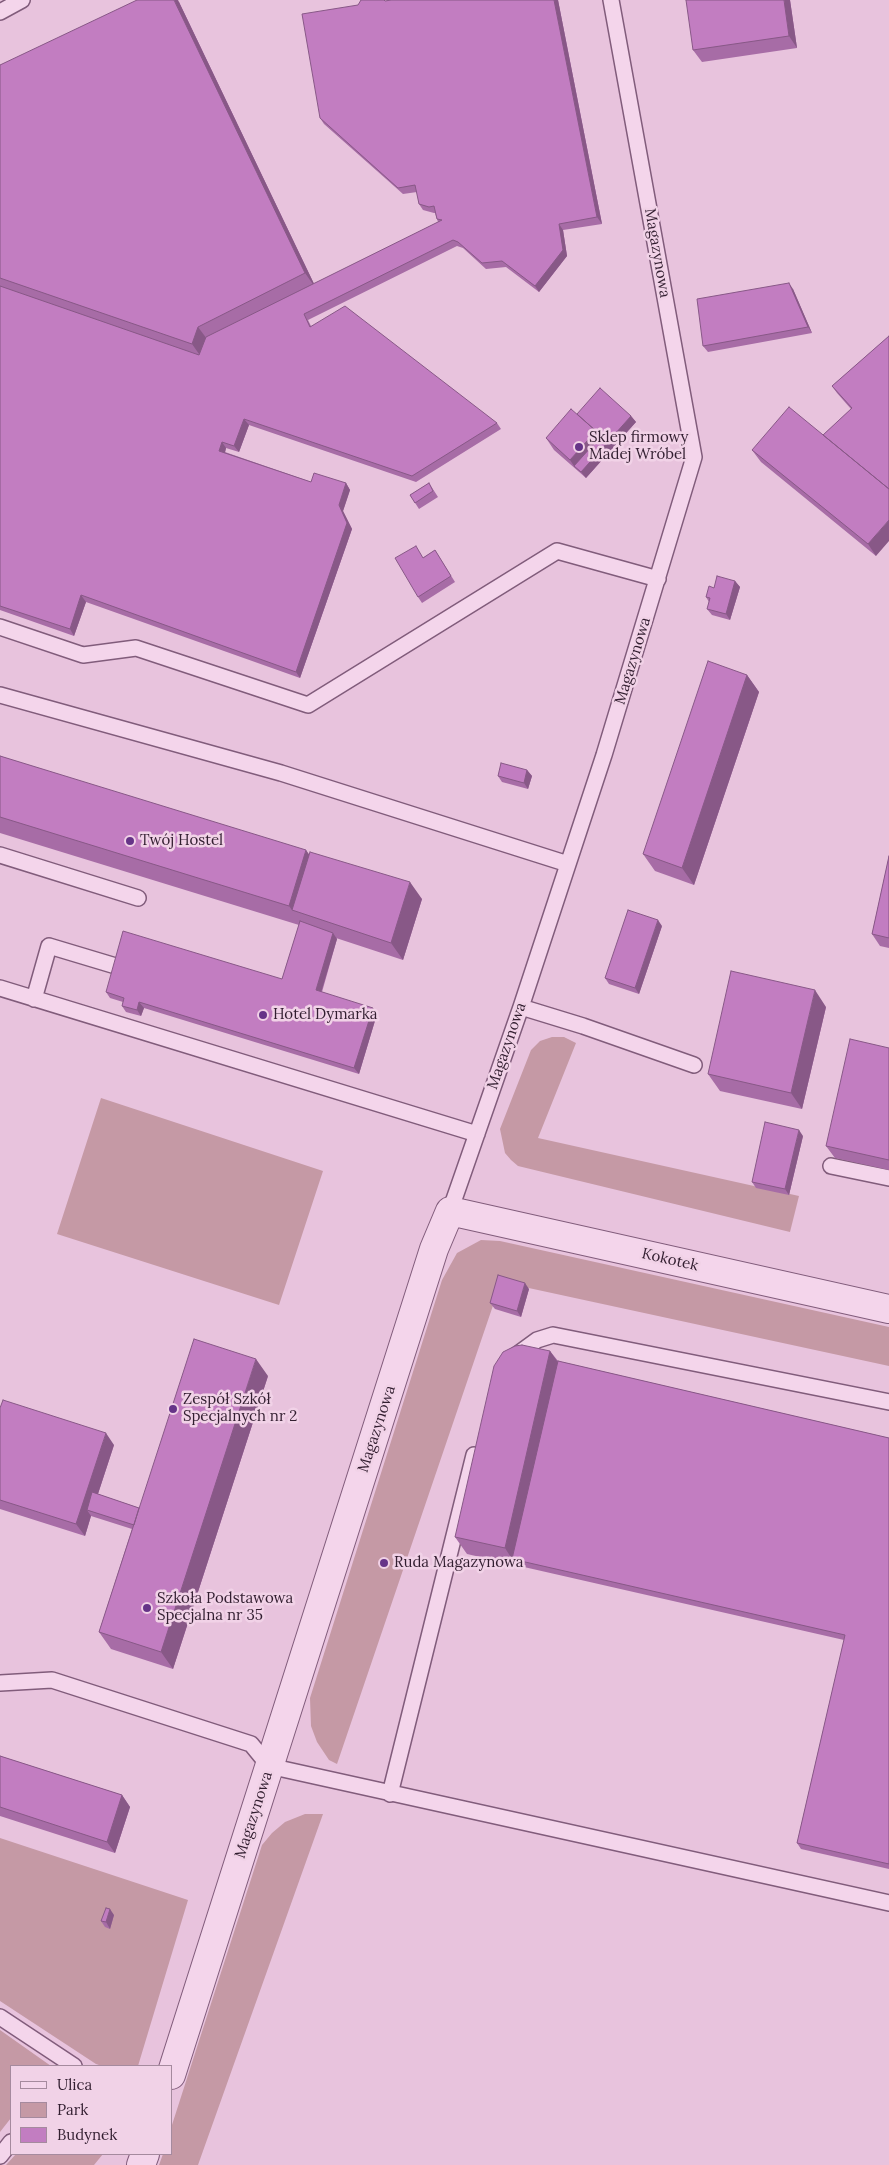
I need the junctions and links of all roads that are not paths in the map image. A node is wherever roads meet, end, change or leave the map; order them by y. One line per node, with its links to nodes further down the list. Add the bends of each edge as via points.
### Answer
1 (22, 0): 3 (lane)
2 (611, 0): 4 (lane, Magazynowa, via 694,457)
3 (0, 12)
4 (658, 579): 5 (lane, via 557,551 308,705 136,648 83,655); 8 (lane, Magazynowa)
5 (0, 626)
6 (1, 699): 8 (lane, via 281,773)
7 (0, 855): 9 (lane)
8 (568, 864): 13 (lane, Magazynowa)
9 (138, 898)
10 (119, 967): 12 (lane, via 49,946)
11 (0, 988): 12 (lane)
12 (34, 999): 15 (lane)
13 (521, 1007): 14 (lane); 15 (lane, Magazynowa)
14 (694, 1065)
15 (477, 1134): 18 (lane, Magazynowa)
16 (831, 1166): 17 (lane)
17 (889, 1178)
18 (450, 1211): 19 (street, Kokotek); 24 (street, Magazynowa, via 434,1249)
19 (889, 1309)
20 (502, 1369): 21 (lane, via 522,1349 553,1335)
21 (889, 1402)
22 (477, 1441): 25 (lane)
23 (0, 1683): 24 (lane, via 52,1680 251,1744)
24 (269, 1766): 25 (lane); 29 (street, Magazynowa)
25 (390, 1794): 26 (lane)
26 (889, 1903)
27 (0, 2017): 28 (lane)
28 (71, 2065)
29 (172, 2072)
30 (10, 2143): 31 (lane)
31 (0, 2156)

